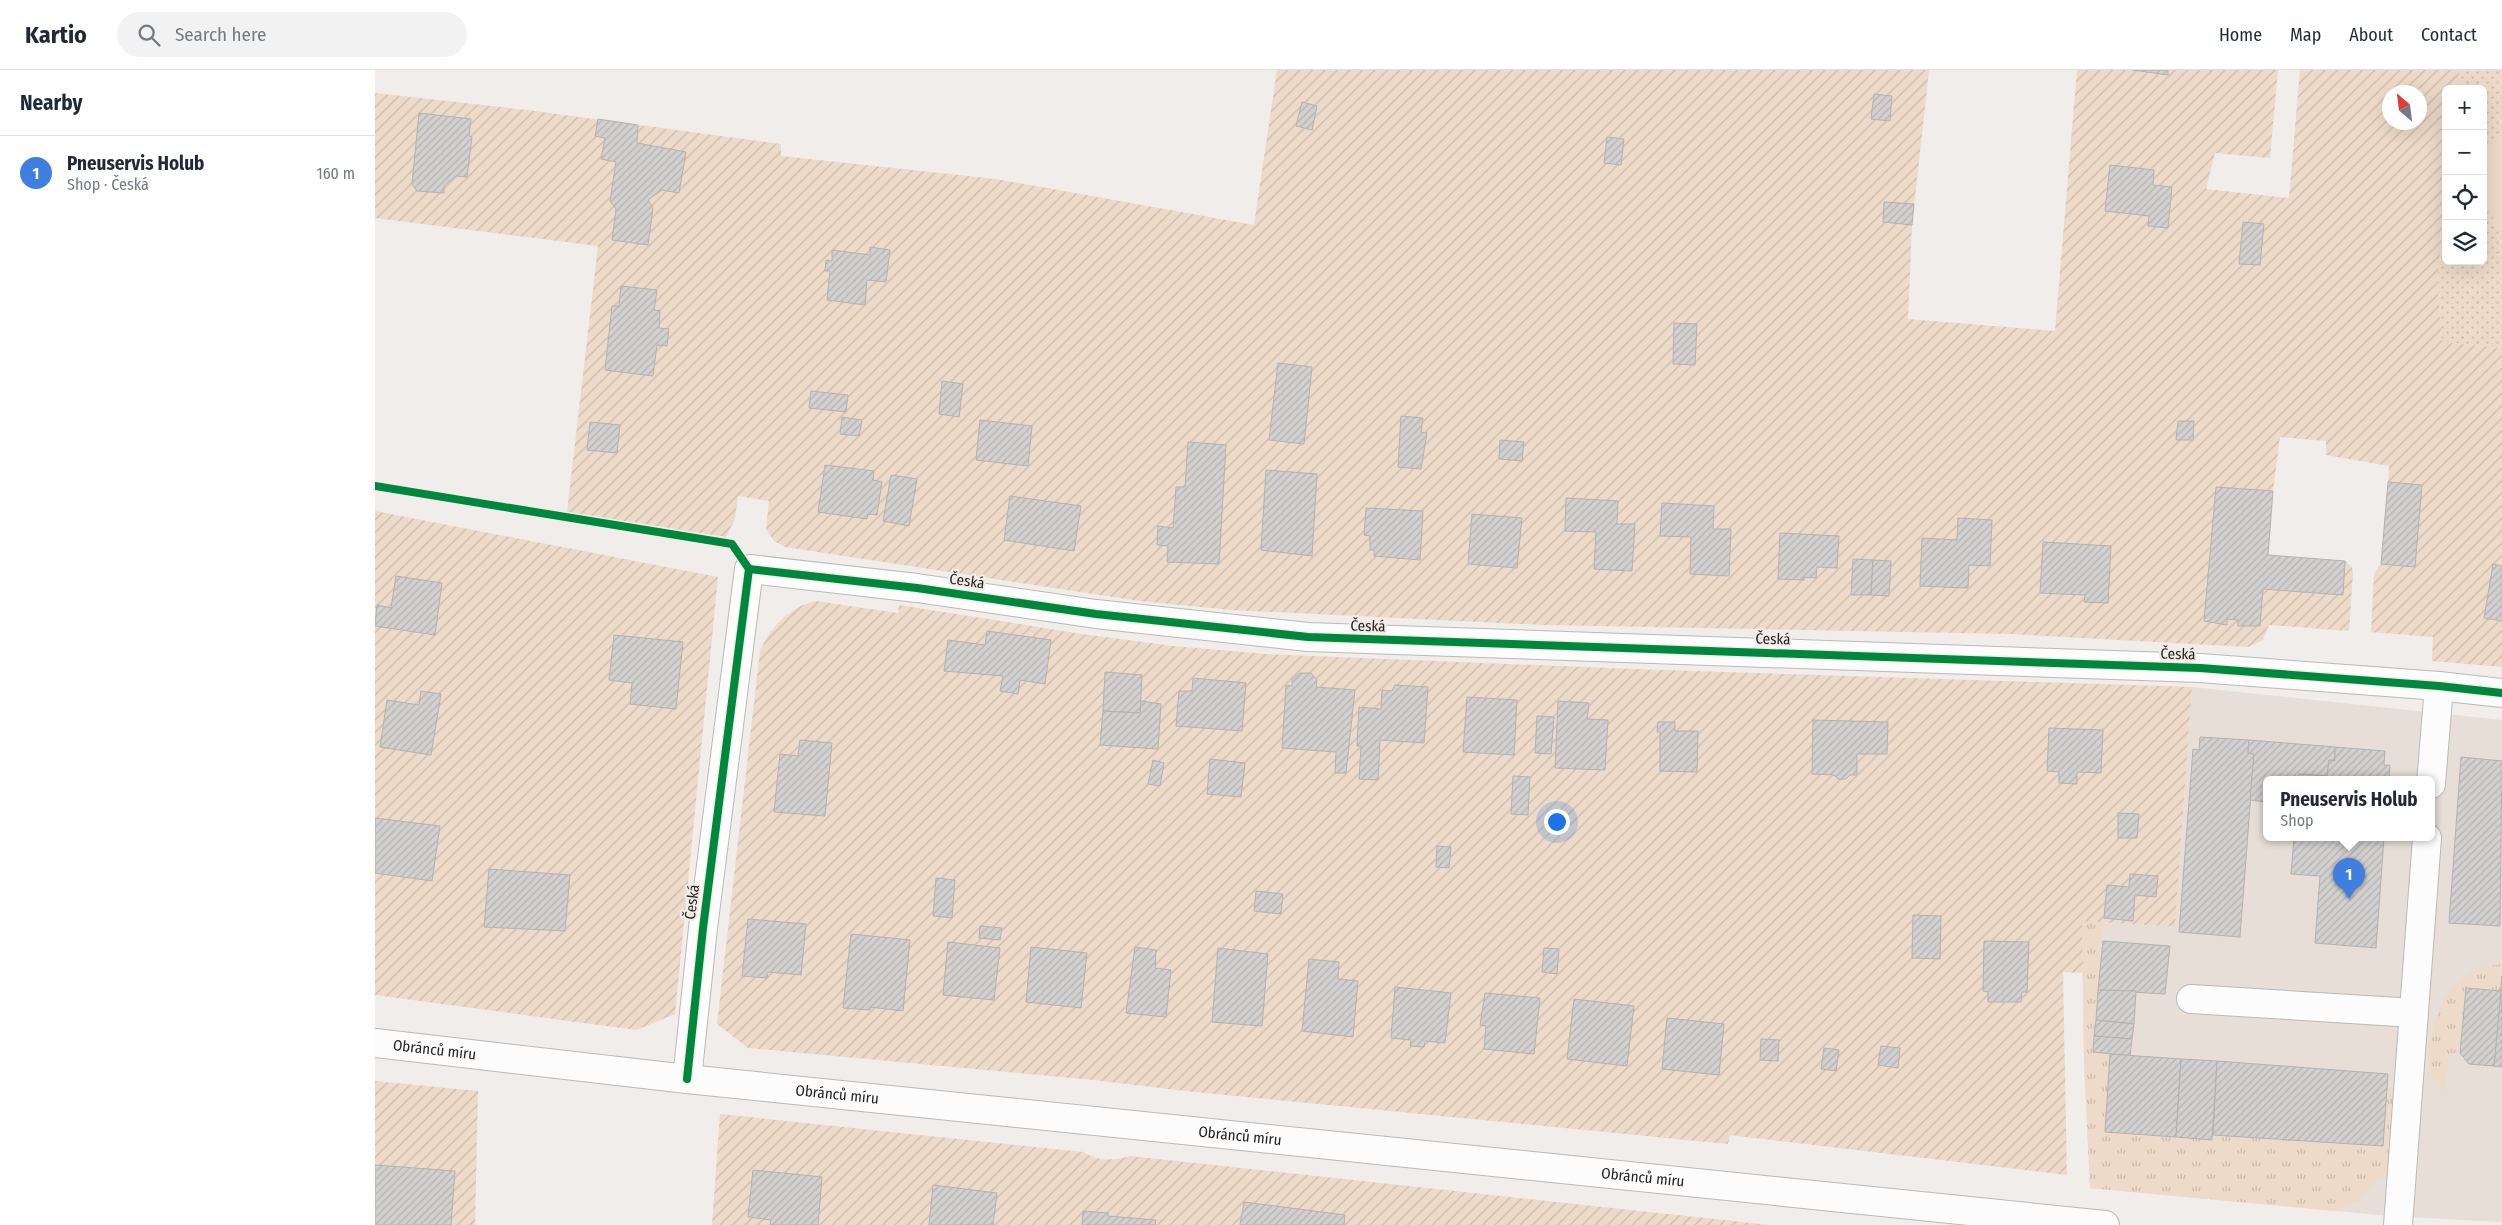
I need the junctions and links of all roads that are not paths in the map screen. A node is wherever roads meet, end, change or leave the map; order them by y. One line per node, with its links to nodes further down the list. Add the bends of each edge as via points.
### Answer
1 (2439, 686): 2 (street, Česká); 3 (street); 8 (street, Česká, via 2200,668 1307,638 749,569)
2 (2502, 693)
3 (2432, 776)
4 (2427, 841): 6 (street)
5 (2191, 998): 6 (street)
6 (2413, 1013): 10 (street)
7 (375, 1043): 8 (street, Obránců míru)
8 (687, 1078): 9 (street, Obránců míru)
9 (2105, 1225)
10 (2398, 1225)

